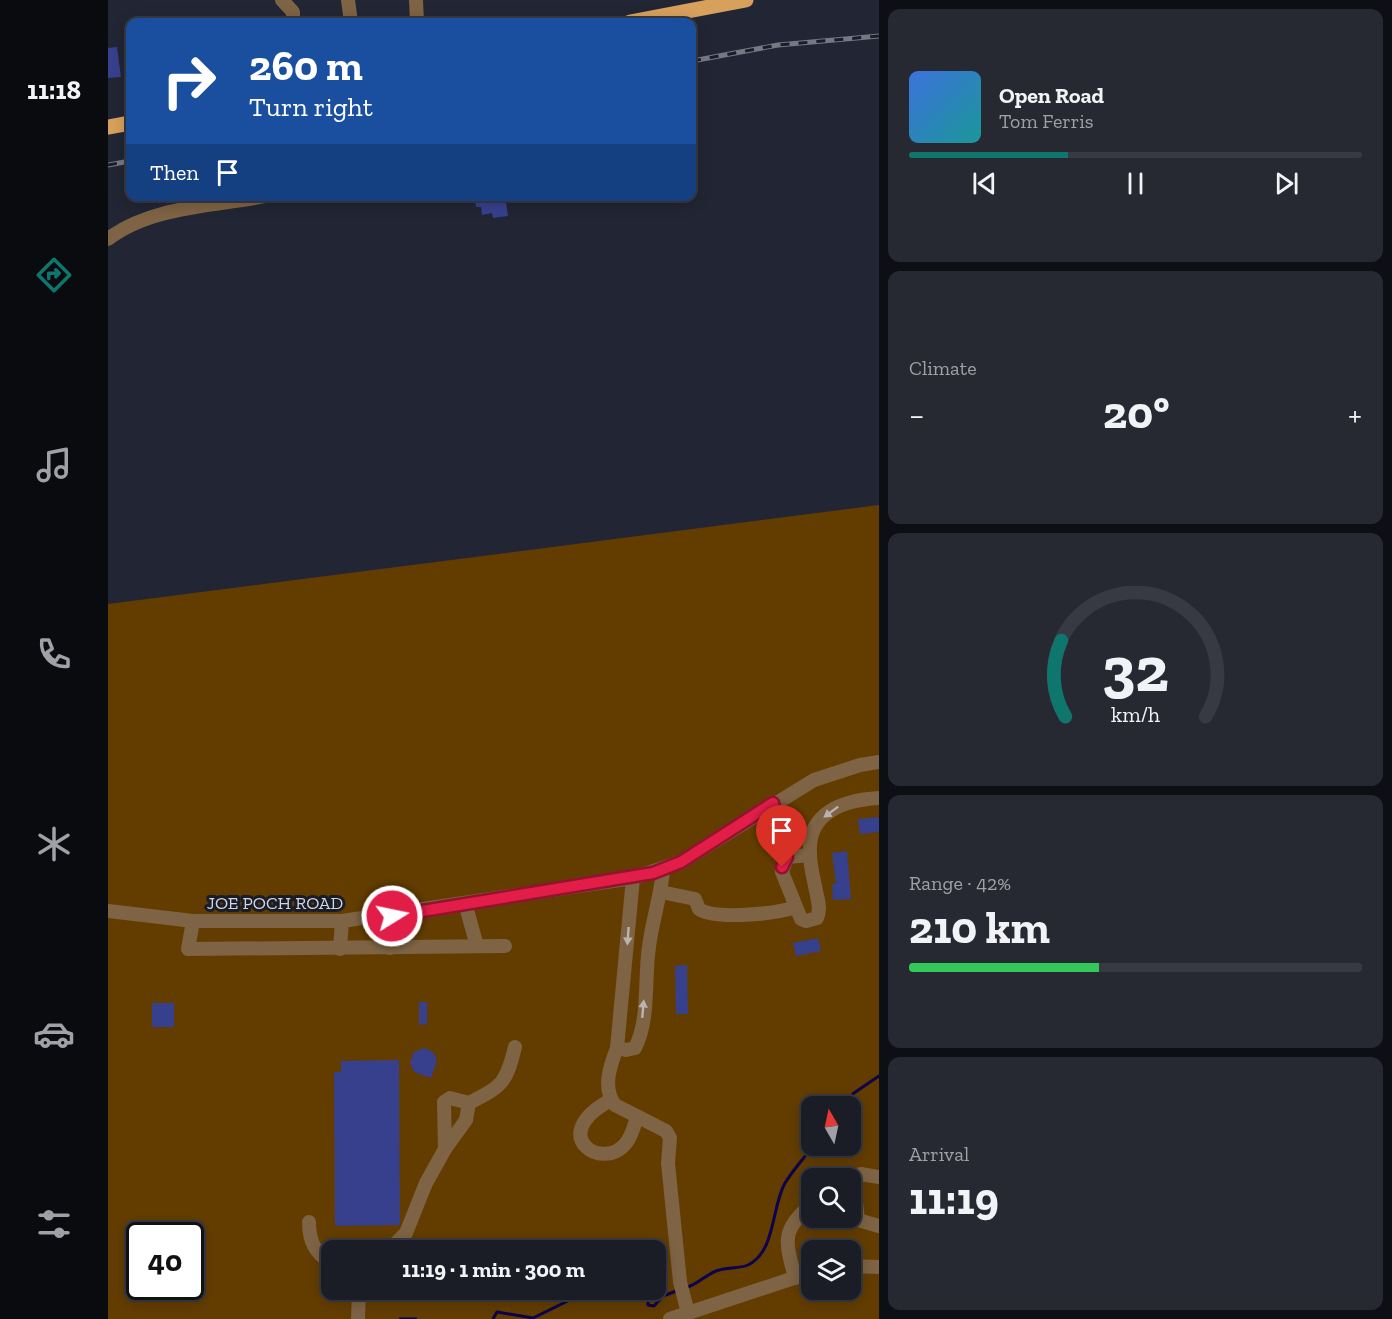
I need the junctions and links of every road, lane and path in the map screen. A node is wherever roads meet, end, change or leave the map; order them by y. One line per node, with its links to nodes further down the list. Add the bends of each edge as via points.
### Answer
1 (282, 0): 5 (street, via 293,12)
2 (348, 0): 6 (street)
3 (416, 0): 7 (street)
4 (746, 0): 8 (main road)
5 (293, 18)
6 (350, 18)
7 (417, 18)
8 (651, 18)
9 (126, 124): 10 (main road)
10 (108, 127)
11 (239, 201): 12 (street, via 153,217)
12 (108, 239)
13 (879, 762): 15 (street, JOE POCH ROAD, via 814,780)
14 (879, 798): 16 (street, one-way to 16, via 849,800 832,810 814,828)
15 (773, 803): 17 (street); 18 (street, JOE POCH ROAD)
16 (810, 855): 17 (street); 22 (street, via 819,916 803,921)
17 (787, 857): 22 (street, via 782,872)
18 (663, 870): 19 (street, JOE POCH ROAD); 20 (street)
19 (633, 878): 21 (street, JOE POCH ROAD); 32 (street, one-way to 32)
20 (661, 892): 22 (street, via 695,899 699,909 710,913 772,914); 32 (street, one-way to 20, via 635,1047 641,1030 649,946)
21 (465, 903): 24 (street, JOE POCH ROAD); 27 (street)
22 (795, 907)
23 (108, 911): 25 (street, JOE POCH ROAD)
24 (392, 916): 26 (street, JOE POCH ROAD); 29 (street)
25 (194, 921): 26 (street, JOE POCH ROAD); 30 (street, via 188,949)
26 (342, 921): 30 (street)
27 (477, 946): 28 (street); 29 (street)
28 (505, 946)
29 (390, 948): 30 (street)
30 (340, 949)
31 (515, 1047): 34 (street, via 500,1086)
32 (617, 1048): 33 (street, via 608,1077)
33 (611, 1100): 35 (street); 35 (street, via 592,1111 581,1125 581,1139 589,1150 601,1154 620,1149 629,1139)
34 (469, 1103): 36 (street, via 466,1120); 36 (street, via 450,1098 444,1102)
35 (636, 1117): 50 (street, via 666,1131 670,1138 668,1163)
36 (445, 1149): 43 (street, via 406,1233)
37 (861, 1176): 38 (street)
38 (879, 1177)
39 (801, 1215): 48 (street, via 788,1230 785,1242)
40 (861, 1221): 42 (street)
41 (309, 1222): 44 (street, via 309,1237)
42 (879, 1226)
43 (399, 1240)
44 (321, 1258)
45 (861, 1267): 46 (street)
46 (879, 1268)
47 (801, 1276): 48 (street)
48 (795, 1278): 50 (street)
49 (359, 1300): 51 (street)
50 (688, 1313): 52 (street)
51 (358, 1319)
52 (670, 1319)

